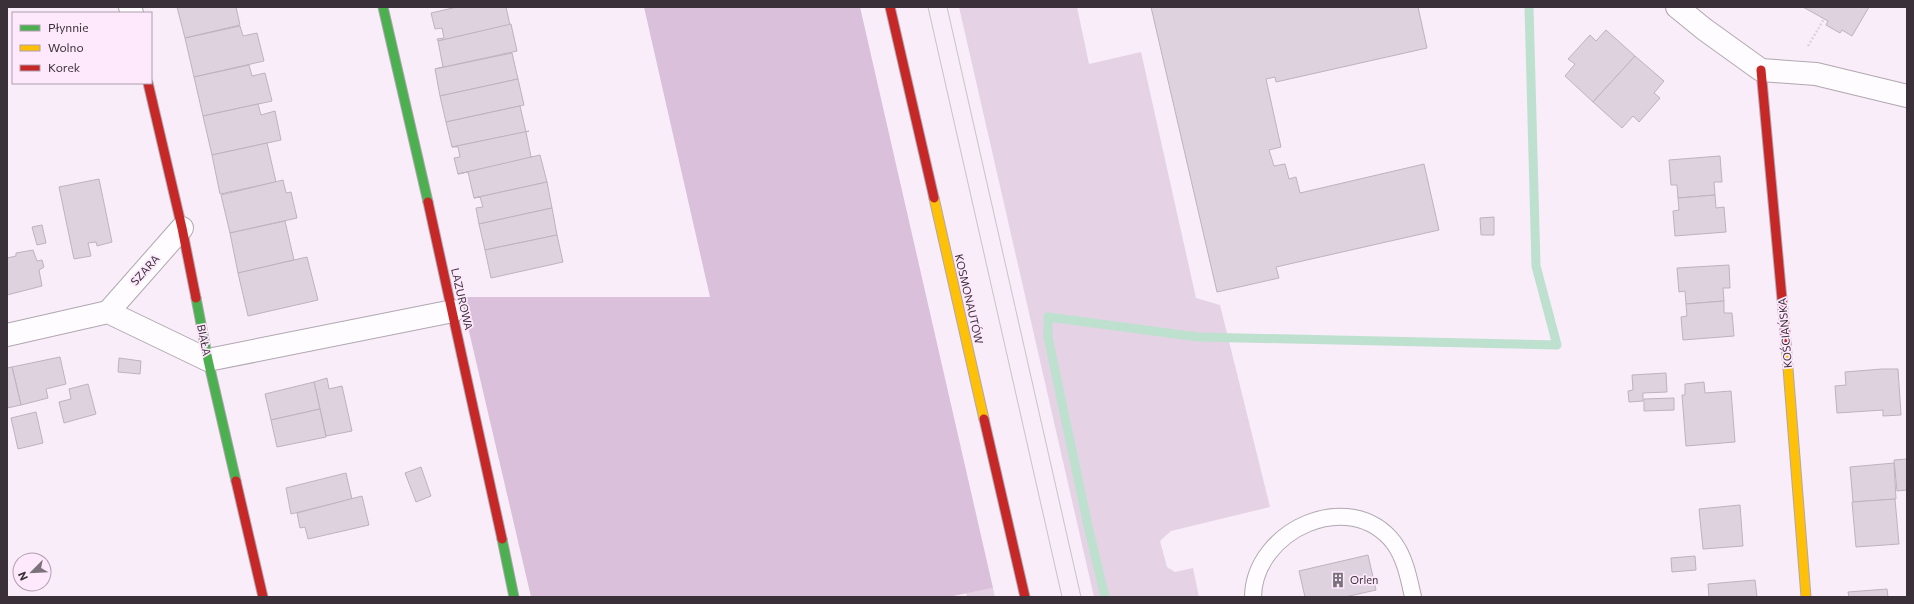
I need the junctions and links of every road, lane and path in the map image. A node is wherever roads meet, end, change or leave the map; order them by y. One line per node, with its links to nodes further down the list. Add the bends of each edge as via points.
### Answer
1 (383, 7): 10 (street, LAZUROWA)
2 (890, 7): 16 (street, KOSMONAUTÓW)
3 (1677, 7): 6 (street)
4 (1824, 19): 5 (path)
5 (1807, 47)
6 (1761, 70): 8 (street, via 1816,74); 19 (street, KOŚCIAŃSKA)
7 (148, 84): 9 (street, BIAŁA)
8 (1907, 96)
9 (182, 228): 11 (street, SZARA); 13 (street, BIAŁA)
10 (453, 311): 13 (street); 15 (street, LAZUROWA)
11 (108, 312): 12 (street); 13 (street)
12 (7, 335)
13 (208, 360): 14 (street, BIAŁA)
14 (263, 597)
15 (514, 597)
16 (1025, 597)
17 (1254, 597): 18 (lane, via 1256,578 1262,564 1282,539 1295,529 1311,522 1345,517 1371,525 1394,543 1401,556)
18 (1413, 597)
19 (1806, 597)

